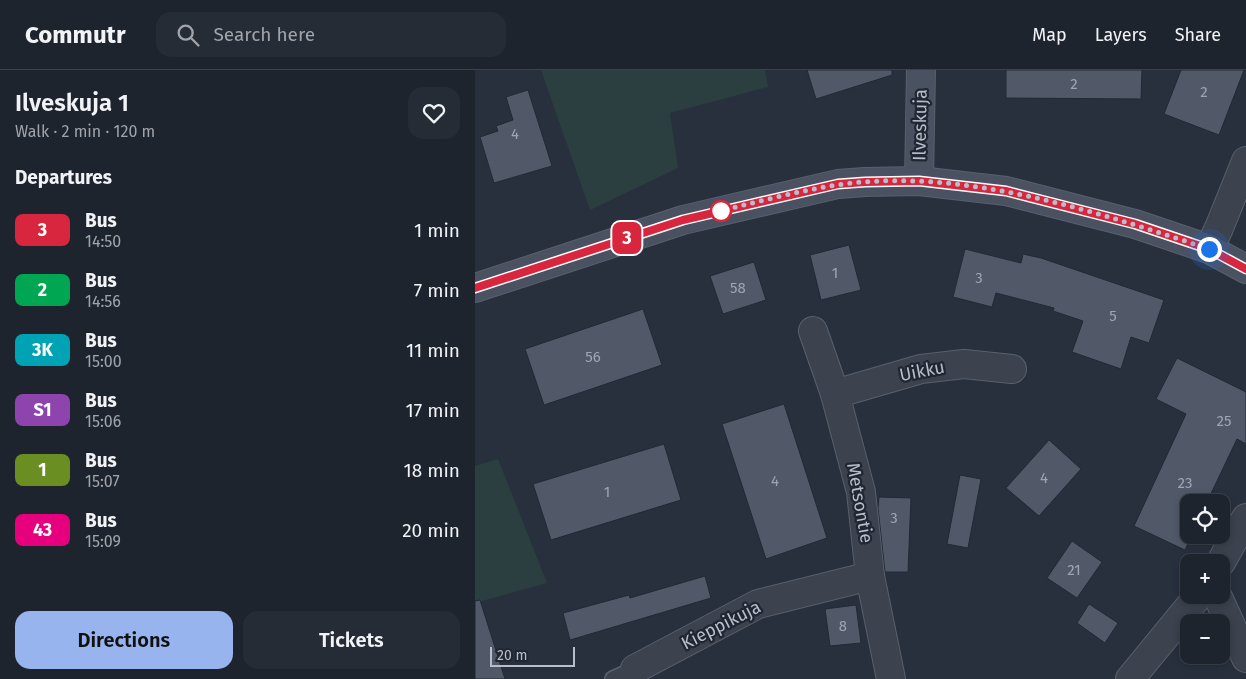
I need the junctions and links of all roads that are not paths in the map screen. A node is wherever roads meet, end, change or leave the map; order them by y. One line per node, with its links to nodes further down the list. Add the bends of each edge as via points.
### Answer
1 (921, 70): 3 (main road, Ilveskuja)
2 (1246, 161): 4 (street)
3 (919, 181): 4 (main road, via 1006,191 1123,220); 6 (main road, via 838,184 701,216)
4 (1209, 249): 5 (main road)
5 (1246, 269)
6 (475, 288)
7 (813, 331): 9 (street, Metsontie)
8 (1012, 369): 9 (street, Uikku, via 964,364 921,369)
9 (835, 394): 12 (street, Metsontie, via 861,492)
10 (1246, 518): 11 (street)
11 (1226, 554)
12 (870, 576): 16 (street, Kieppikuja, via 758,604); 17 (street, Metsontie)
13 (1192, 604): 18 (street)
14 (1221, 604): 15 (street)
15 (1246, 658)
16 (624, 674)
17 (891, 679)
18 (1130, 679)

